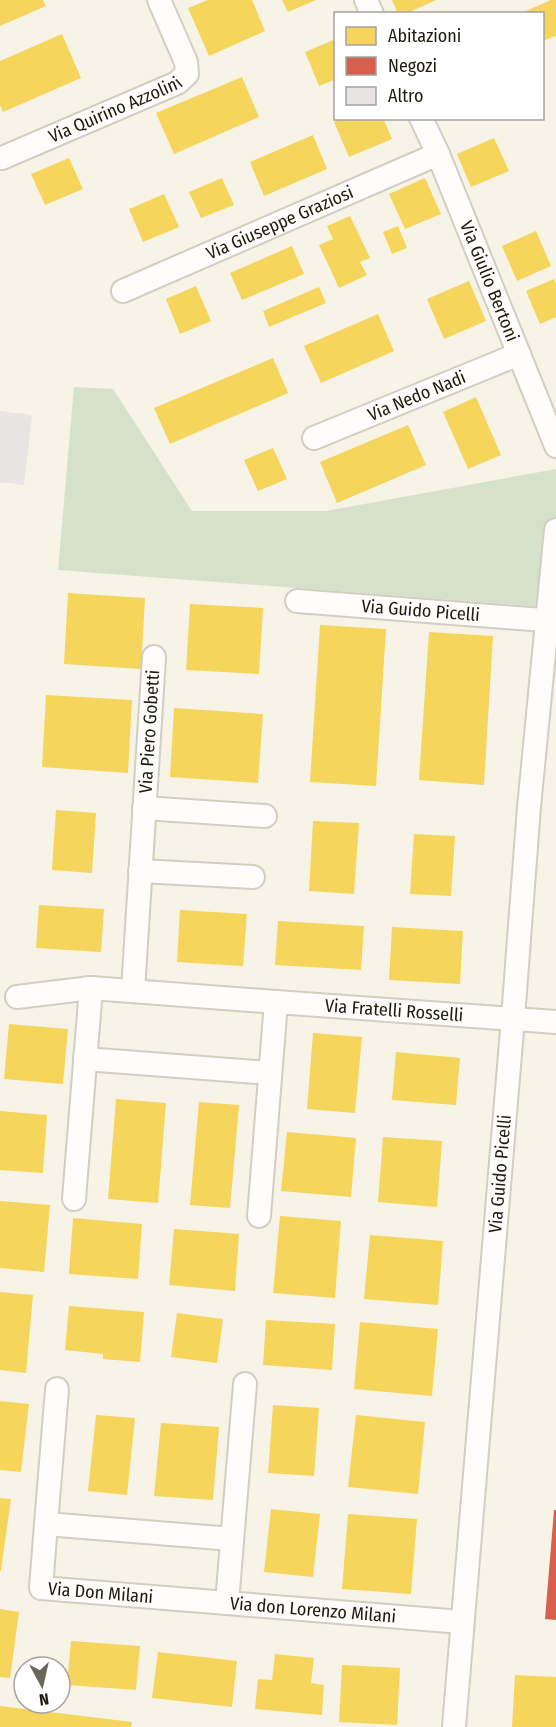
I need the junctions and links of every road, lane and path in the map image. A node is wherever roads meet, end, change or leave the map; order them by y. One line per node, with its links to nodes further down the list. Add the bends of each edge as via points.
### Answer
1 (159, 0): 4 (street, Via Quirino Azzolini, via 186,62 187,74 177,83)
2 (422, 120): 3 (street, Via Giulio Bertoni)
3 (438, 154): 5 (street, Via Giuseppe Graziosi); 6 (street, Via Giulio Bertoni)
4 (2, 158)
5 (123, 291)
6 (519, 354): 7 (street, Via Nedo Nadi); 8 (street, Via Giulio Bertoni)
7 (314, 438)
8 (556, 446)
9 (556, 530): 11 (street, Via Guido Picelli)
10 (297, 601): 11 (street, Via Guido Picelli)
11 (551, 621): 21 (street, Via Guido Picelli, via 529,807)
12 (154, 657): 13 (street, Via Piero Gobetti)
13 (144, 808): 14 (street, Via Piero Gobetti); 15 (street, Via Piero Gobetti)
14 (265, 816)
15 (140, 871): 16 (street); 18 (street, Via Piero Gobetti)
16 (253, 877)
17 (91, 987): 18 (street, Via Fratelli Rosselli); 19 (street, Via Fratelli Rosselli); 23 (street)
18 (133, 991): 20 (street, Via Fratelli Rosselli)
19 (17, 997)
20 (276, 1002): 21 (street, Via Fratelli Rosselli); 24 (street)
21 (513, 1018): 22 (street, Via Fratelli Rosselli); 32 (street, Via Guido Picelli)
22 (556, 1022)
23 (85, 1059): 24 (street); 25 (street)
24 (270, 1073): 26 (street)
25 (74, 1199)
26 (259, 1216)
27 (245, 1384): 30 (street, Via don Lorenzo Milani)
28 (57, 1389): 29 (street)
29 (46, 1524): 30 (street); 31 (street, Via Don Milani, via 41,1588)
30 (232, 1539): 31 (street, Via don Lorenzo Milani)
31 (227, 1603): 32 (street, Via don Lorenzo Milani)
32 (462, 1622): 33 (street, Via Guido Picelli)
33 (454, 1727)

